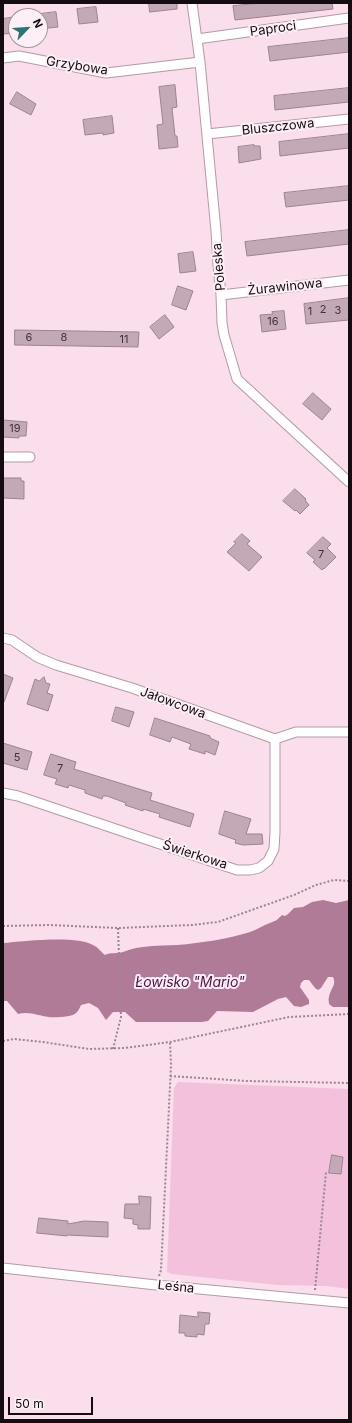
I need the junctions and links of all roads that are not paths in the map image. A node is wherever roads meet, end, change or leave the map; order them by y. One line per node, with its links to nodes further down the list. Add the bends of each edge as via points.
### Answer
1 (192, 3): 3 (street, Poleska)
2 (349, 18): 3 (street, Paproci)
3 (196, 39): 5 (street, Poleska)
4 (3, 58): 5 (street, Grzybowa, via 19,56 106,73)
5 (200, 62): 7 (street, Poleska)
6 (349, 119): 7 (street, Bluszczowa)
7 (207, 134): 9 (street, Poleska)
8 (349, 280): 9 (street, Żurawinowa)
9 (221, 295): 12 (street, Poleska, via 224,334 237,379)
10 (3, 456): 11 (street)
11 (30, 457)
12 (349, 482)
13 (3, 638): 15 (street, Jałowcowa, via 12,640 37,657 56,665 132,688)
14 (349, 732): 15 (street, via 296,732)
15 (275, 739): 16 (street, Świerkowa, via 274,849 268,860 259,868 250,870 238,870)
16 (3, 793)
17 (3, 1268): 18 (street, Leśna)
18 (349, 1303)

